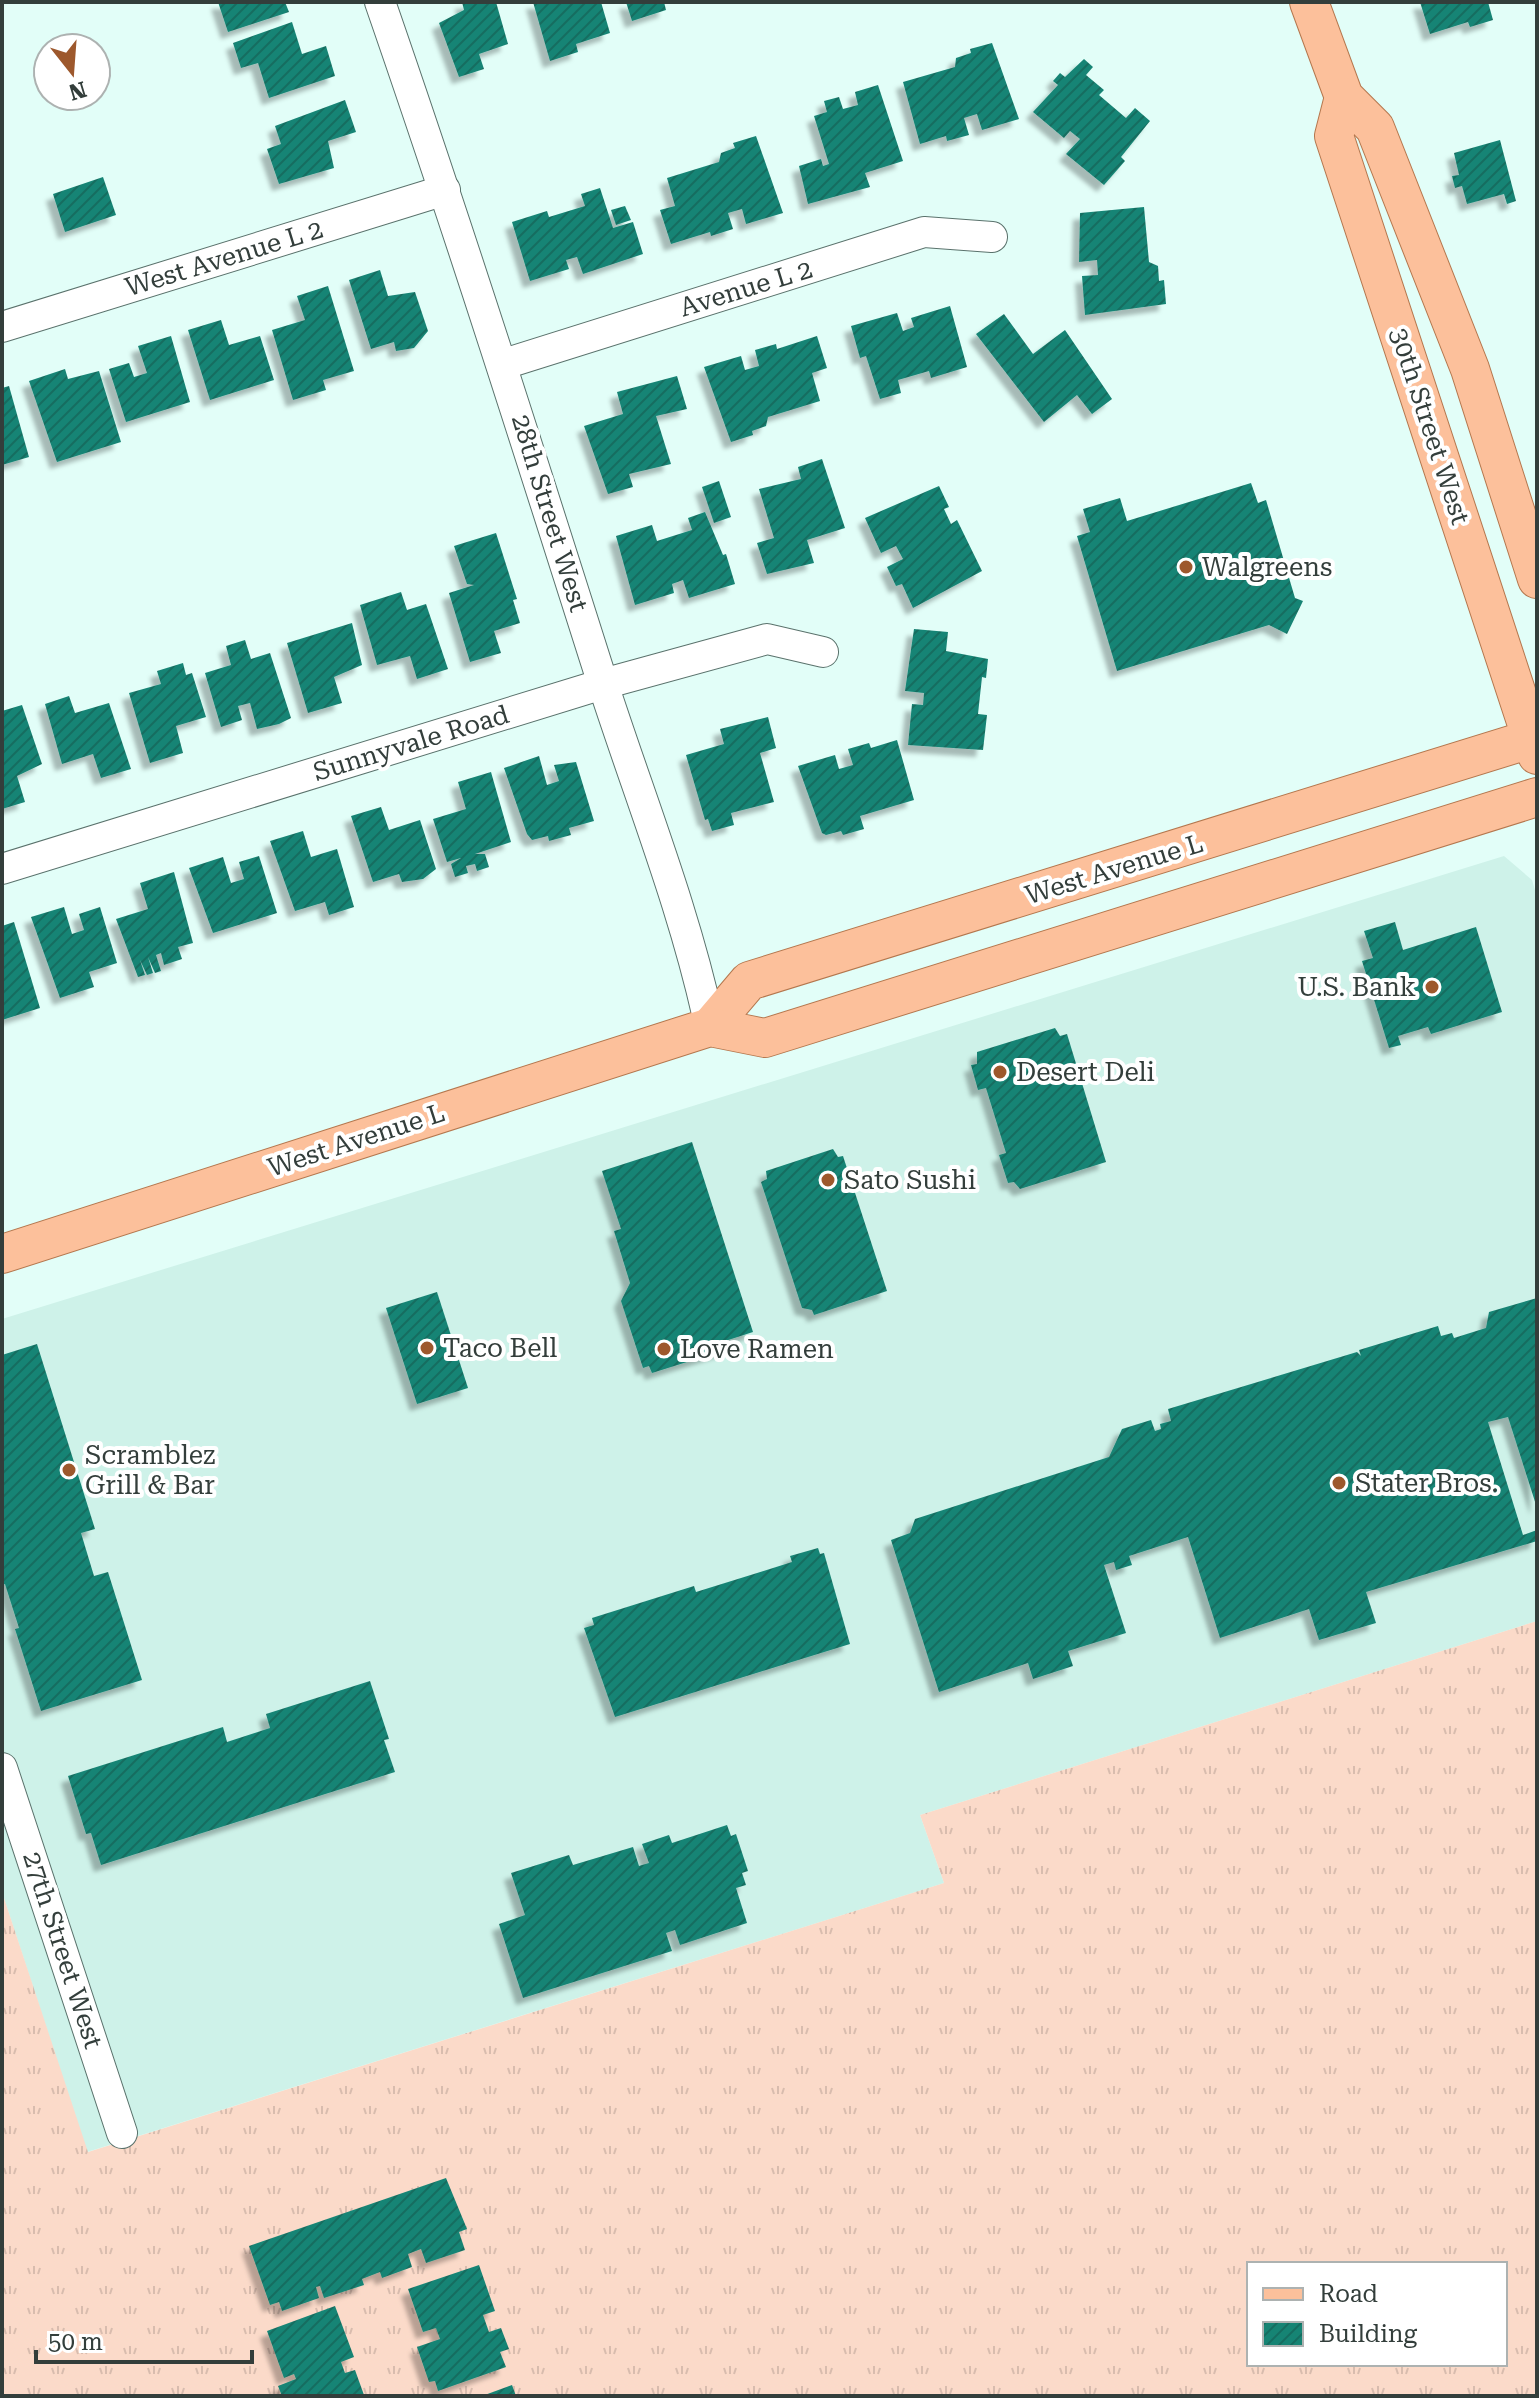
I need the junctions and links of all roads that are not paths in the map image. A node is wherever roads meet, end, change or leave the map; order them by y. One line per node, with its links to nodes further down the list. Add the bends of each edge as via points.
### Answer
1 (380, 2): 4 (street, 28th Street West)
2 (1309, 2): 3 (main road, 30th Street West)
3 (1344, 97): 8 (main road, 30th Street West, via 1375,128 1470,369); 11 (main road, 30th Street West, via 1334,136)
4 (445, 190): 6 (street, West Avenue L 2); 7 (street, 28th Street West)
5 (992, 237): 7 (street, Avenue L 2, via 924,232)
6 (2, 327)
7 (504, 364): 10 (street, 28th Street West)
8 (1537, 579)
9 (823, 652): 10 (street, Sunnyvale Road, via 767,639)
10 (603, 684): 13 (street, Sunnyvale Road); 14 (street, 28th Street West, via 696,963)
11 (1536, 743): 14 (main road, West Avenue L, via 749,981)
12 (1537, 797): 14 (main road, West Avenue L, via 765,1038)
13 (2, 869)
14 (710, 1027): 15 (main road, West Avenue L)
15 (2, 1254)
16 (2, 1768): 17 (street, 27th Street West)
17 (122, 2133)

